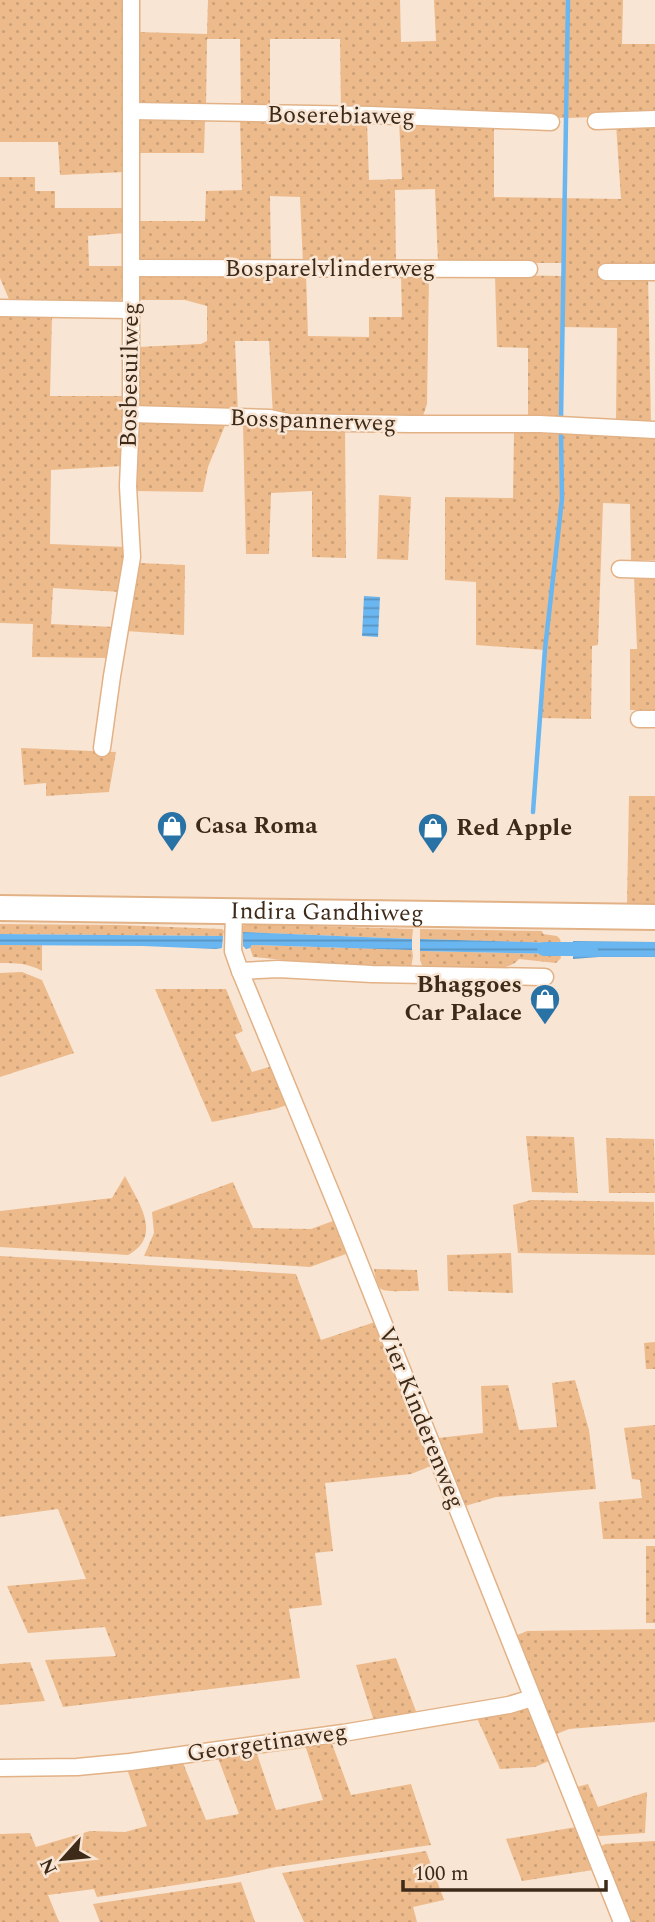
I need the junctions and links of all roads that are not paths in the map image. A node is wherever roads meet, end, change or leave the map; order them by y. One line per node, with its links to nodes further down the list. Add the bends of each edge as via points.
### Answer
1 (131, 0): 2 (street, Bosbesuilweg)
2 (131, 111): 5 (street, Boserebiaweg); 6 (street, Bosbesuilweg)
3 (655, 120): 4 (street)
4 (596, 121)
5 (551, 122)
6 (131, 268): 7 (street, Bosparelvlinderweg); 11 (street, Bosbesuilweg)
7 (529, 269)
8 (606, 272): 9 (street)
9 (655, 272)
10 (0, 308): 11 (street)
11 (131, 310): 12 (street, Bosbesuilweg)
12 (131, 414): 13 (street, Bosspannerweg); 16 (street, Bosbesuilweg, via 128,486 132,557)
13 (655, 430)
14 (620, 569): 15 (street)
15 (655, 570)
16 (102, 748)
17 (0, 908): 19 (main road, Indira Gandhiweg)
18 (655, 917): 19 (main road, Indira Gandhiweg)
19 (233, 919): 20 (street, Vier Kinderenweg, via 233,951)
20 (240, 971): 21 (street); 22 (street, Vier Kinderenweg)
21 (545, 977)
22 (532, 1698): 23 (street, Georgetinaweg, via 204,1753 77,1766); 24 (street, Vier Kinderenweg)
23 (0, 1768)
24 (622, 1922)

